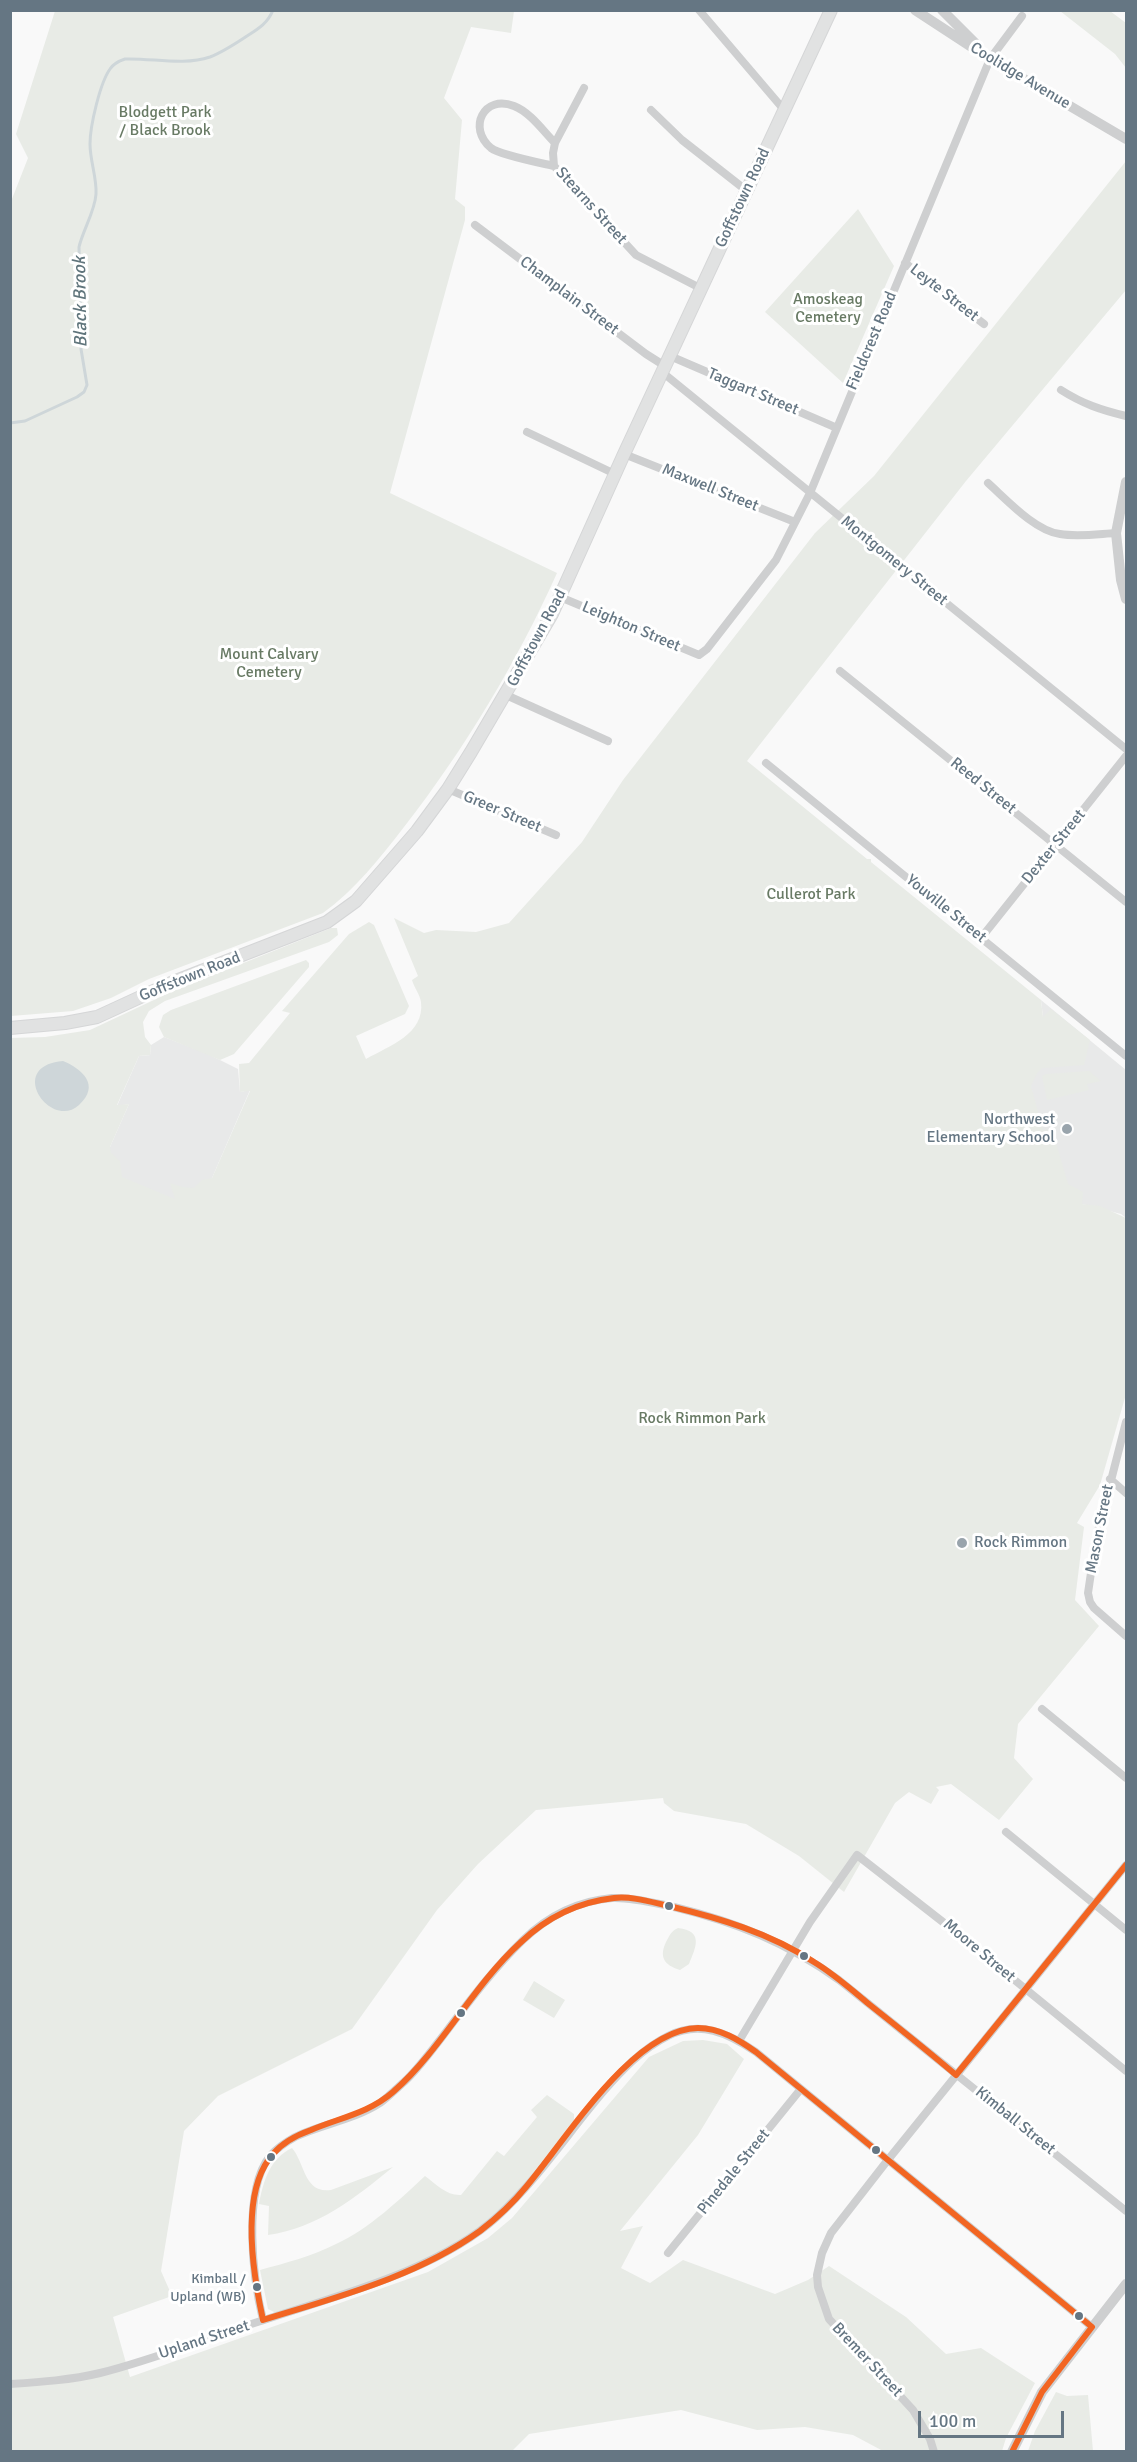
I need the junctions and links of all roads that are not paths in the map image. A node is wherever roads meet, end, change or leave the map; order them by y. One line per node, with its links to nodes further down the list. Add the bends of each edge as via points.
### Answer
1 (699, 10): 9 (street)
2 (831, 10): 9 (main road, Goffstown Road)
3 (915, 10): 6 (street, Coolidge Avenue)
4 (942, 10): 6 (street)
5 (1022, 16): 6 (street, Fieldcrest Road)
6 (990, 58): 10 (street, Coolidge Avenue); 15 (street, Fieldcrest Road)
7 (584, 88): 11 (street, Stearns Street)
8 (651, 110): 13 (street)
9 (785, 111): 13 (main road, Goffstown Road)
10 (1126, 140)
11 (555, 143): 12 (street, Stearns Street); 12 (street, via 517,107 506,103 486,110 479,120 484,140 493,150)
12 (554, 166): 16 (street, Stearns Street, via 636,255)
13 (747, 191): 16 (main road, Goffstown Road)
14 (475, 225): 18 (street, Champlain Street, via 646,354)
15 (905, 263): 17 (street, Leyte Street); 21 (street, Fieldcrest Road)
16 (700, 288): 18 (main road, Goffstown Road)
17 (984, 324)
18 (666, 364): 21 (street, Taggart Street); 23 (main road, Goffstown Road); 27 (street, Montgomery Street)
19 (1061, 390): 20 (street, via 1089,406)
20 (1126, 416)
21 (837, 428): 27 (street, Fieldcrest Road)
22 (527, 432): 24 (street)
23 (624, 454): 24 (main road, Goffstown Road); 28 (street, Maxwell Street)
24 (615, 474): 30 (main road, Goffstown Road)
25 (1126, 482): 29 (street)
26 (988, 483): 29 (street, via 1048,531)
27 (810, 494): 28 (street, Fieldcrest Road); 36 (street, Montgomery Street)
28 (795, 522): 32 (street, Fieldcrest Road, via 776,560)
29 (1116, 533): 31 (street)
30 (560, 597): 32 (street, Leighton Street); 34 (main road, Goffstown Road)
31 (1126, 599)
32 (702, 655)
33 (840, 671): 41 (street, Reed Street)
34 (506, 695): 35 (street); 39 (main road, Goffstown Road)
35 (608, 741)
36 (1126, 749)
37 (1126, 756): 41 (street, Dexter Street)
38 (766, 763): 43 (street, Youville Street)
39 (448, 789): 40 (street, Greer Street); 44 (main road, Goffstown Road, via 368,888 327,922 173,982 97,1017)
40 (556, 835)
41 (1056, 845): 42 (street, Reed Street); 43 (street, Dexter Street)
42 (1126, 902)
43 (981, 938): 45 (street, Youville Street)
44 (10, 1028)
45 (1126, 1056)
46 (1126, 1422): 47 (street, Mason Street)
47 (1110, 1479): 48 (street); 49 (street, Mason Street, via 1088,1593 1102,1616)
48 (1126, 1492)
49 (1126, 1635)
50 (1042, 1709): 51 (street)
51 (1126, 1778)
52 (1006, 1832): 54 (street)
53 (1126, 1865): 54 (street, Bremer Street)
54 (1095, 1904): 55 (street); 57 (street, Bremer Street)
55 (1126, 1930)
56 (794, 1949): 57 (street, Moore Street, via 829,1892 858,1855); 58 (street); 60 (street, Kimball Street, via 839,1980); 66 (street, Kimball Street, via 722,1920 635,1900 590,1902 548,1919 514,1949 408,2079 381,2102 297,2136 270,2156 254,2198 253,2256)
57 (1025, 1990): 59 (street, Moore Street); 60 (street, Bremer Street)
58 (739, 2041): 61 (street, Upland Street); 66 (street, Upland Street, via 702,2028 677,2032 656,2042 621,2072 527,2186 478,2232 408,2270)
59 (1126, 2071)
60 (956, 2075): 62 (street, Bremer Street); 63 (street, Kimball Street)
61 (800, 2090): 62 (street, Upland Street); 64 (street, Pinedale Street)
62 (887, 2161): 67 (street, Upland Street); 69 (street, Bremer Street, via 826,2242 819,2263 818,2287 829,2319 906,2401)
63 (1126, 2211)
64 (668, 2253)
65 (1126, 2284): 67 (street)
66 (263, 2320): 68 (street, Upland Street, via 99,2373)
67 (1092, 2327): 70 (street, via 1042,2392)
68 (10, 2384)
69 (934, 2451)
70 (1012, 2451)

